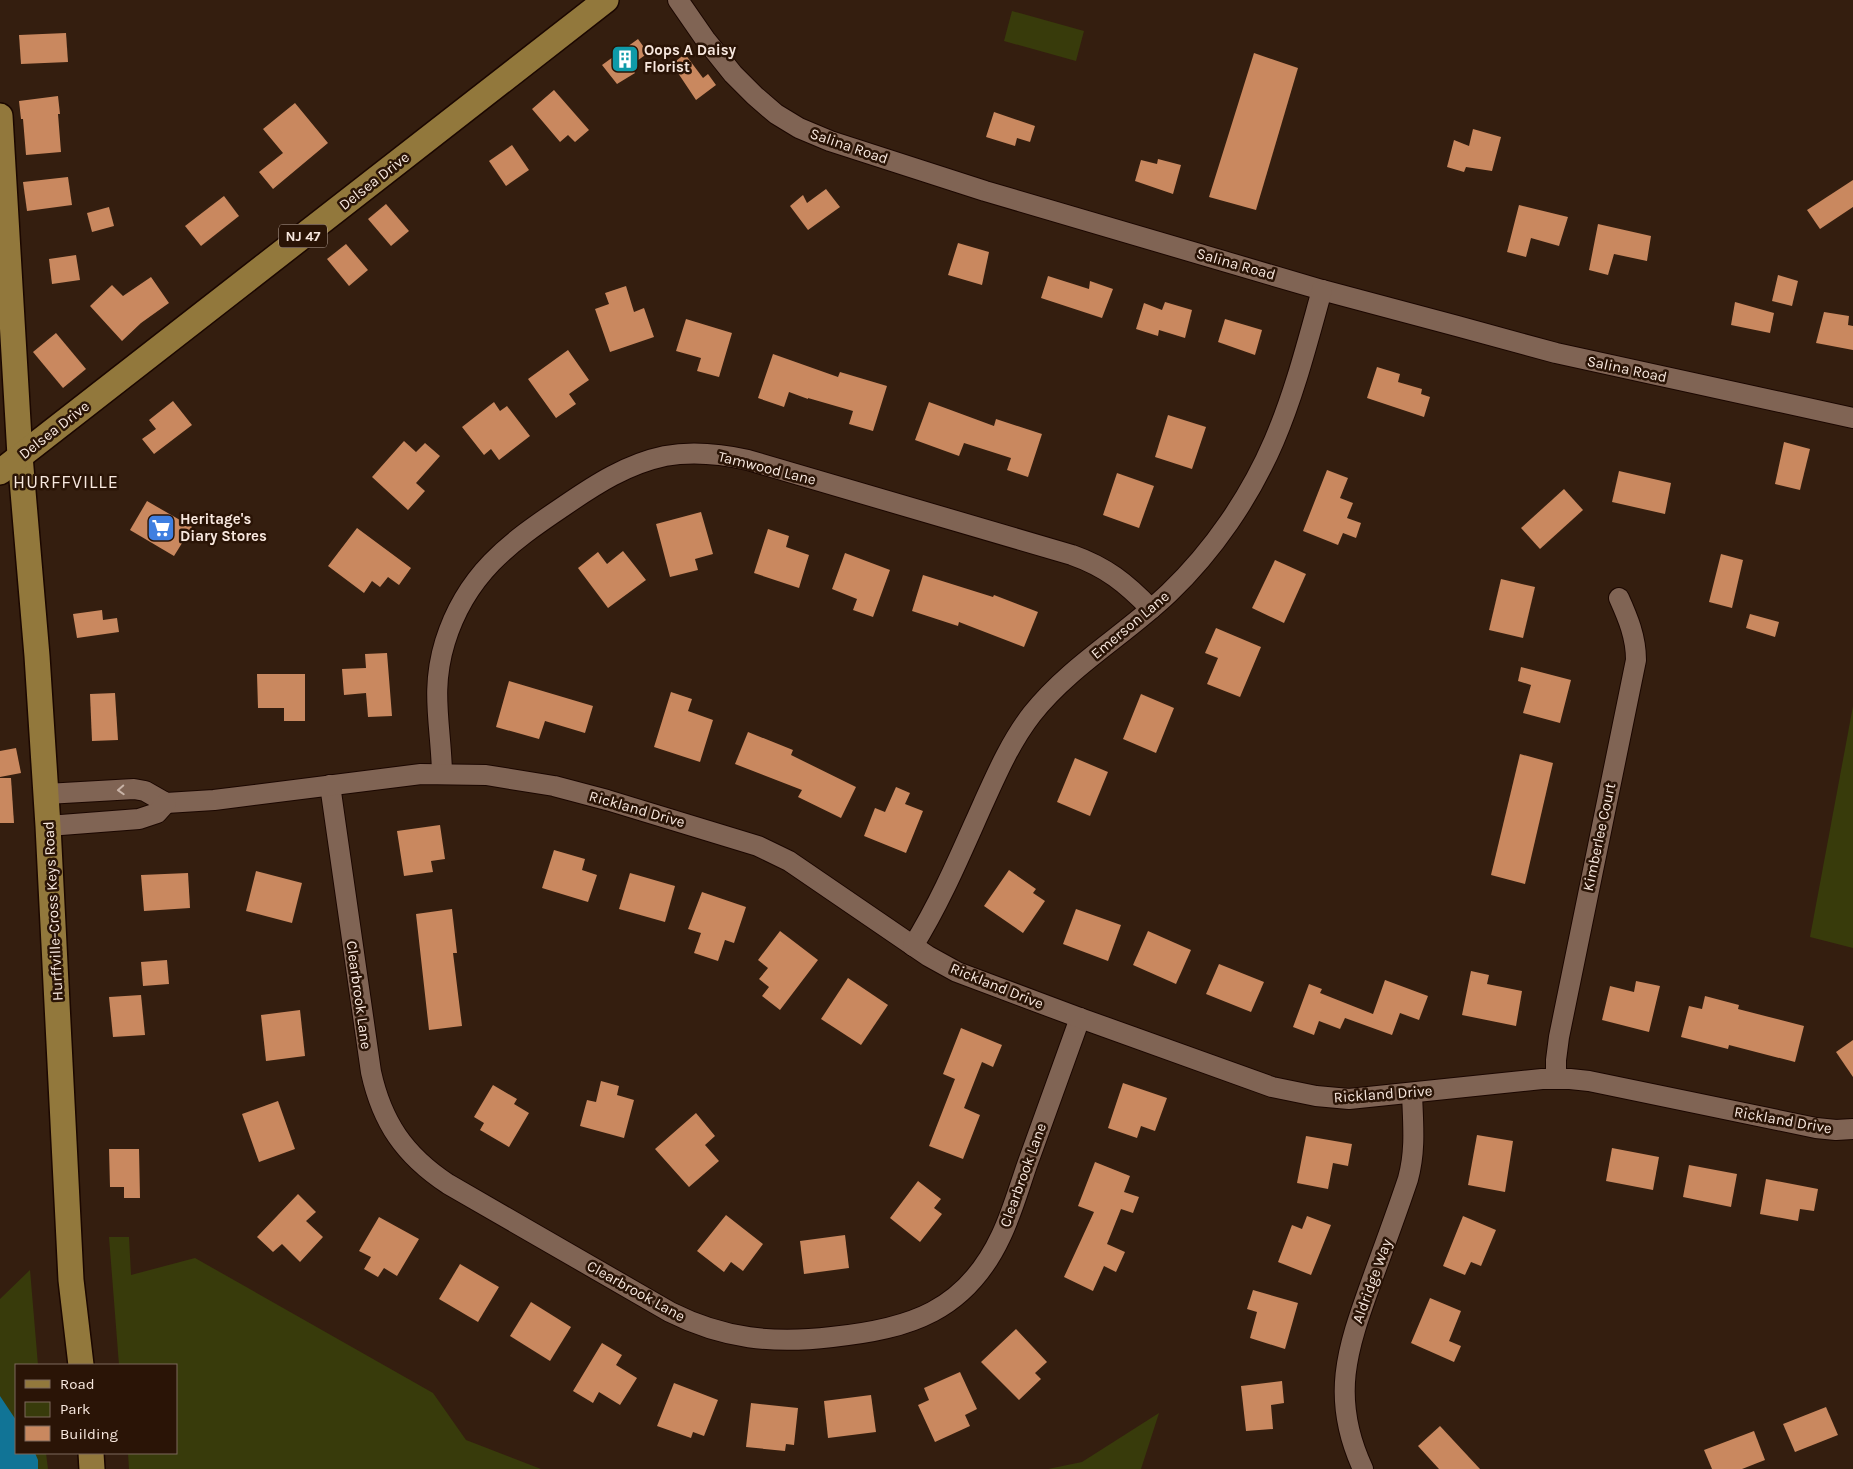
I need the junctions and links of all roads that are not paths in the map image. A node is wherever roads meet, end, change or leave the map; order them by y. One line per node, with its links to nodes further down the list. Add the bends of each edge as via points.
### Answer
1 (606, 0): 6 (main road, Delsea Drive / NJ 47)
2 (678, 0): 4 (street, Salina Road, via 733,74 776,114 799,128 984,191)
3 (0, 116): 6 (main road, Hurffville-Cross Keys Road)
4 (1322, 290): 5 (street, Salina Road, via 1556,353); 9 (street, Emerson Lane, via 1293,392 1260,471 1214,543)
5 (1853, 418)
6 (20, 456): 7 (main road, Delsea Drive / NJ 47); 12 (main road, Hurffville-Cross Keys Road)
7 (0, 472)
8 (1619, 598): 17 (street, Kimberlee Court, via 1635,641 1636,660 1559,1037)
9 (1151, 610): 10 (street, Tamwood Lane, via 1114,575 1058,550 748,460 700,454 660,458 633,465 608,478 530,529 500,553 469,590 450,628 438,674 436,706); 15 (street, Emerson Lane, via 1064,680 1023,726 999,769 934,911)
10 (442, 773): 11 (street, Rickland Drive); 15 (street, Rickland Drive, via 509,778 562,788 758,846 803,870)
11 (330, 785): 13 (street, Rickland Drive); 16 (street, Clearbrook Lane, via 371,1072 380,1102 396,1135 416,1160 448,1184 670,1312 706,1328 739,1336 783,1340 844,1336 910,1323 960,1293 982,1269 1005,1227)
12 (46, 794): 13 (street, one-way to 12, via 145,791 134,789); 14 (main road, Hurffville-Cross Keys Road)
13 (166, 803): 14 (street, via 157,813 139,819)
14 (48, 826): 20 (main road, Hurffville-Cross Keys Road, via 71,1280)
15 (913, 946): 16 (street, Rickland Drive, via 966,976)
16 (1080, 1018): 18 (street, Rickland Drive, via 1297,1093 1349,1099)
17 (1556, 1079): 18 (street, Rickland Drive); 19 (street, Rickland Drive, via 1589,1081 1816,1128)
18 (1412, 1093): 23 (street, Aldridge Way, via 1414,1154 1410,1172 1355,1328 1346,1363 1347,1414 1354,1449)
19 (1853, 1129)
20 (81, 1364)
21 (90, 1454): 22 (main road)
22 (92, 1469)
23 (1363, 1469)

